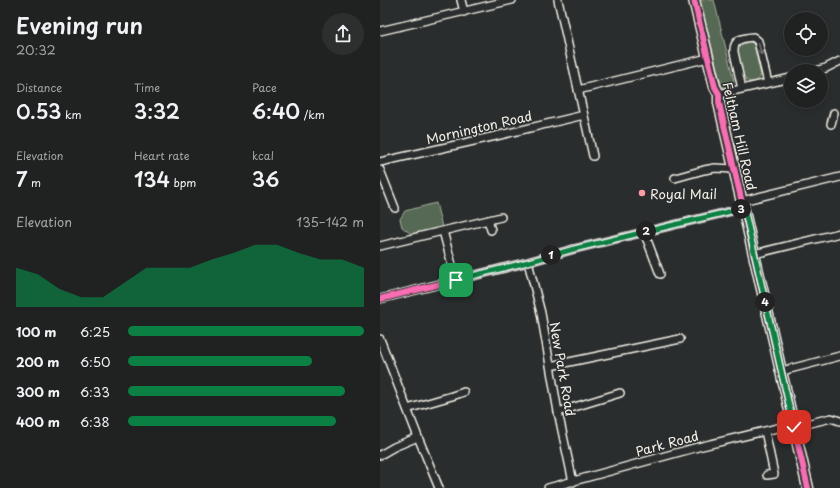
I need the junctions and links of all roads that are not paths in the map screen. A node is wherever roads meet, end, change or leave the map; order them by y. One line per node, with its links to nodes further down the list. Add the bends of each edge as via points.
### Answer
1 (461, 0): 5 (street)
2 (512, 0): 5 (street)
3 (559, 0): 13 (street)
4 (694, 0): 7 (street, Feltham Hill Road)
5 (464, 12): 6 (street)
6 (380, 31)
7 (708, 58): 13 (street); 14 (street, Feltham Hill Road, via 715,88)
8 (840, 61): 9 (street)
9 (828, 67)
10 (784, 80): 11 (street)
11 (768, 83): 12 (street); 12 (street, one-way to 11, via 733,47 744,38 753,37 758,41)
12 (742, 89): 14 (street)
13 (578, 90): 16 (street)
14 (719, 94): 20 (street, Feltham Hill Road)
15 (835, 112): 17 (street)
16 (584, 115): 18 (street); 19 (street, Mornington Road)
17 (831, 124)
18 (593, 156)
19 (380, 162)
20 (734, 169): 23 (street, via 715,168); 24 (street, Feltham Hill Road)
21 (380, 170): 25 (street)
22 (840, 177): 24 (street)
23 (674, 178)
24 (743, 204): 30 (street); 33 (street, Feltham Hill Road)
25 (395, 208)
26 (501, 216): 27 (street)
27 (488, 220): 28 (street); 29 (street)
28 (490, 230)
29 (443, 231): 32 (street); 36 (street)
30 (644, 232): 34 (street); 35 (street)
31 (840, 233): 33 (street)
32 (380, 246)
33 (754, 254): 43 (street, Feltham Hill Road)
34 (528, 262): 36 (street); 42 (street, New Park Road, via 541,313)
35 (660, 274)
36 (456, 280): 37 (street)
37 (380, 299)
38 (380, 339): 40 (street)
39 (680, 339): 42 (street)
40 (383, 356): 46 (street)
41 (840, 356): 43 (street)
42 (550, 366): 47 (street, New Park Road)
43 (782, 371): 49 (street, Feltham Hill Road)
44 (464, 392): 46 (street)
45 (620, 394): 47 (street)
46 (407, 410): 51 (street)
47 (558, 412): 54 (street, New Park Road)
48 (840, 421): 49 (street, Park Road, via 831,418)
49 (794, 425): 50 (street, Park Road); 57 (street, Feltham Hill Road)
50 (766, 431): 53 (street, via 774,474); 54 (street, Park Road)
51 (418, 437): 52 (street, via 394,446); 55 (street)
52 (380, 455)
53 (767, 476)
54 (572, 482): 56 (street, Park Road)
55 (439, 488)
56 (548, 488)
57 (808, 488)

